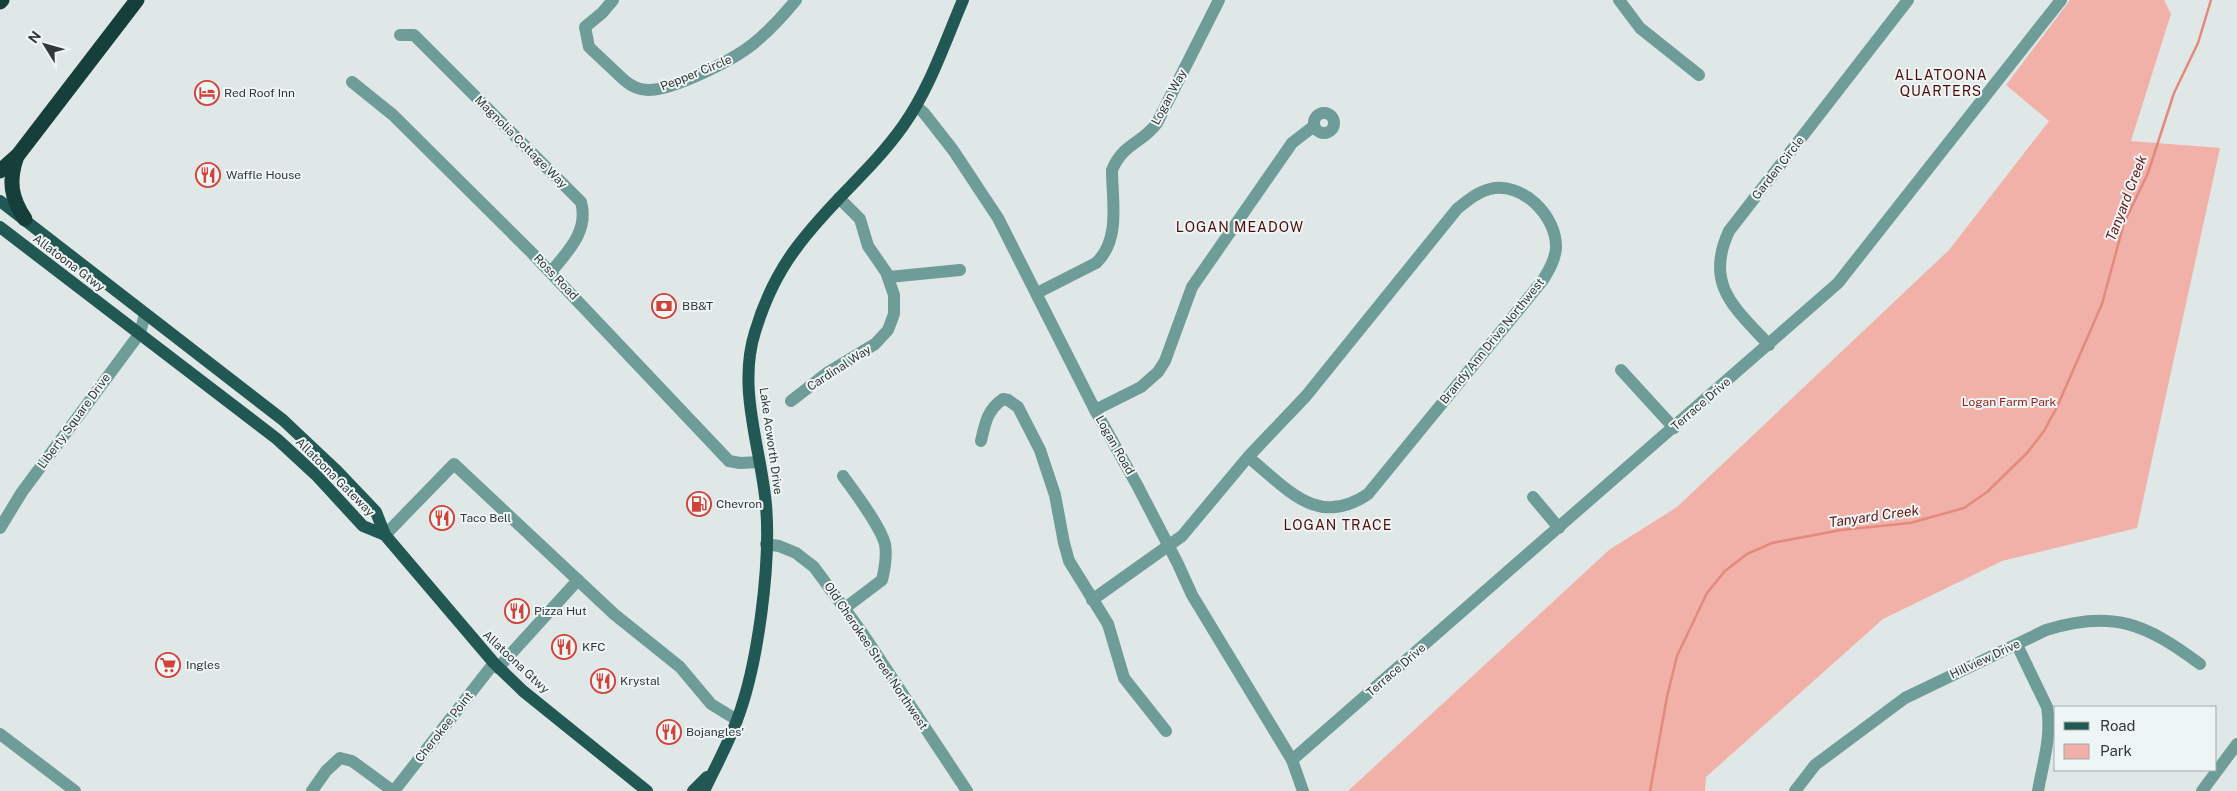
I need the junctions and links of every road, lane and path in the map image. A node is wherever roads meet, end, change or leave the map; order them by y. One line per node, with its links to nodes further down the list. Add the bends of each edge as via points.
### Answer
1 (137, 0): 14 (highway)
2 (613, 0): 3 (street, Pepper Circle, via 585,27 589,47 624,80 646,90 675,83 742,53 765,34)
3 (796, 0)
4 (963, 0): 12 (main road, Lake Acworth Drive)
5 (1219, 0): 23 (street, Logan Way, via 1157,123 1146,135 1124,149 1112,170 1112,235 1104,255 1096,263)
6 (1619, 0): 10 (street, via 1640,28)
7 (1908, 0): 27 (street, Garden Circle, via 1723,243 1718,266 1724,291 1731,304)
8 (2061, 0): 27 (street, Terrace Drive, via 1838,283)
9 (400, 35): 21 (street, Magnolia Cottage Way, via 414,35 581,202 584,215 581,232)
10 (1699, 75)
11 (352, 82): 21 (street, Ross Road, via 393,115)
12 (916, 106): 16 (main road, Lake Acworth Drive, via 890,143); 23 (street, Logan Road, via 983,193)
13 (1314, 126): 30 (street, via 1292,143 1192,287 1158,372 1141,387)
14 (18, 155): 15 (highway); 18 (highway, via 12,172 11,190)
15 (0, 171)
16 (839, 198): 22 (street, Cardinal Way, via 860,219 868,246); 34 (main road, Lake Acworth Drive, via 796,247 782,269 754,334 748,366)
17 (0, 201): 18 (main road)
18 (24, 220): 24 (main road)
19 (0, 227): 25 (main road, Allatoona Gtwy)
20 (960, 270): 22 (street)
21 (551, 272): 34 (street, Ross Road, via 730,461)
22 (889, 277): 29 (street, Cardinal Way, via 895,309 885,334)
23 (1037, 293): 30 (street, Logan Road)
24 (145, 314): 26 (street, Liberty Square Drive); 39 (main road, Allatoona Gateway, via 282,420 335,469 376,512)
25 (122, 320): 26 (main road, Allatoona Gateway)
26 (140, 334): 37 (street, Liberty Square Drive, via 22,492); 39 (main road, Allatoona Gateway, via 289,450 363,526)
27 (1768, 345): 31 (street, Terrace Drive)
28 (1621, 370): 31 (street)
29 (792, 401)
30 (1095, 410): 41 (street, Logan Road)
31 (1674, 428): 38 (street, Terrace Drive)
32 (981, 442): 43 (street, via 992,409 1003,400 1013,402 1050,477 1070,561)
33 (1248, 457): 33 (street, Brandy Ann Drive Northwest, via 1306,396 1457,209 1491,189 1521,194 1546,214 1556,246 1543,280 1368,494 1340,508 1314,506 1294,495); 41 (street, Brandy Ann Drive Northwest, via 1182,536)
34 (759, 462): 40 (main road, Lake Acworth Drive, via 766,505)
35 (843, 476): 44 (street, via 868,512 884,543 886,566 882,580)
36 (1533, 497): 38 (street)
37 (0, 528)
38 (1559, 528): 52 (street, Terrace Drive)
39 (384, 535): 42 (street, via 454,464); 47 (main road, Allatoona Gtwy)
40 (766, 544): 44 (street, Old Cherokee Street Northwest, via 779,546 805,559); 48 (main road, Lake Acworth Drive, via 758,631)
41 (1169, 547): 43 (street, Brandy Ann Drive Northwest); 52 (street, Logan Road, via 1192,595)
42 (578, 580): 47 (street, Cherokee Point); 48 (street, via 614,614 680,667 711,704)
43 (1092, 600): 49 (street, via 1108,624 1124,678)
44 (844, 608): 63 (street, Old Cherokee Street Northwest)
45 (2017, 645): 46 (street, Hillview Drive, via 2065,624 2113,620 2155,634); 65 (street, Hillview Drive, via 1905,698 1815,765); 66 (street, via 2049,717 2050,730)
46 (2200, 664)
47 (496, 666): 56 (main road, Allatoona Gtwy); 59 (street, Cherokee Point)
48 (737, 720): 53 (main road, Lake Acworth Drive)
49 (1166, 731)
50 (0, 734): 58 (street)
51 (2237, 744): 55 (street)
52 (1292, 760): 64 (street, Logan Road)
53 (714, 770): 61 (main road); 62 (main road, Lake Acworth Drive)
54 (2217, 771): 67 (street)
55 (2217, 771)
56 (642, 787): 60 (main road, Allatoona Gtwy)
57 (319, 789): 59 (street, via 332,764 340,758 352,761)
58 (75, 791)
59 (394, 791)
60 (653, 791)
61 (693, 791)
62 (704, 791)
63 (967, 791)
64 (1303, 791)
65 (1794, 791)
66 (2038, 791)
67 (2202, 791)

